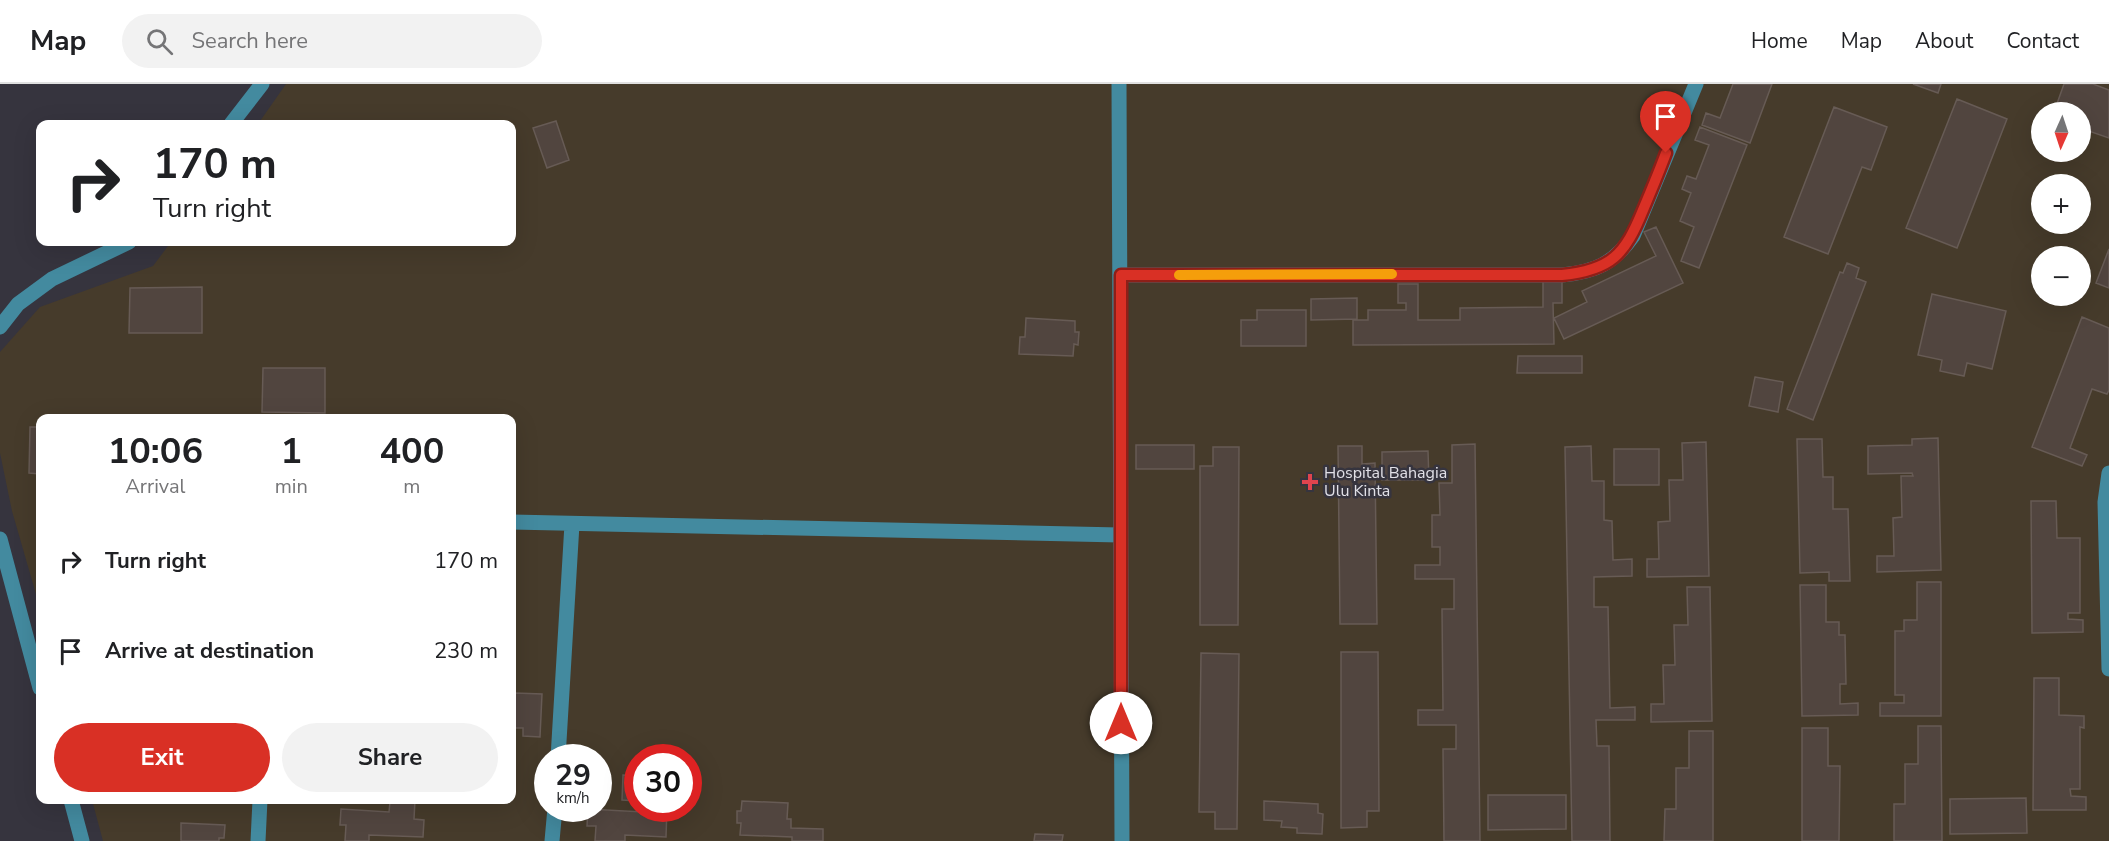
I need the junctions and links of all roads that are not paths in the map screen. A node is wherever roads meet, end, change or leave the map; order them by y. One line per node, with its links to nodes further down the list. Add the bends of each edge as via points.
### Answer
1 (262, 84): 4 (street)
2 (1119, 84): 6 (street)
3 (1696, 84): 6 (street, via 1633,236 1613,259 1589,271 1562,275)
4 (234, 120)
5 (121, 246): 7 (street, via 52,279 18,304)
6 (1121, 275): 11 (street)
7 (0, 327)
8 (2109, 473): 13 (street, via 2105,502)
9 (516, 522): 10 (street)
10 (572, 524): 11 (street); 16 (street)
11 (1120, 535): 23 (street)
12 (0, 539): 15 (street)
13 (2109, 661): 14 (street)
14 (2109, 669)
15 (36, 673)
16 (559, 744)
17 (72, 804): 20 (street)
18 (260, 804): 21 (street)
19 (554, 822): 22 (street)
20 (82, 841)
21 (258, 841)
22 (552, 841)
23 (1122, 841)

